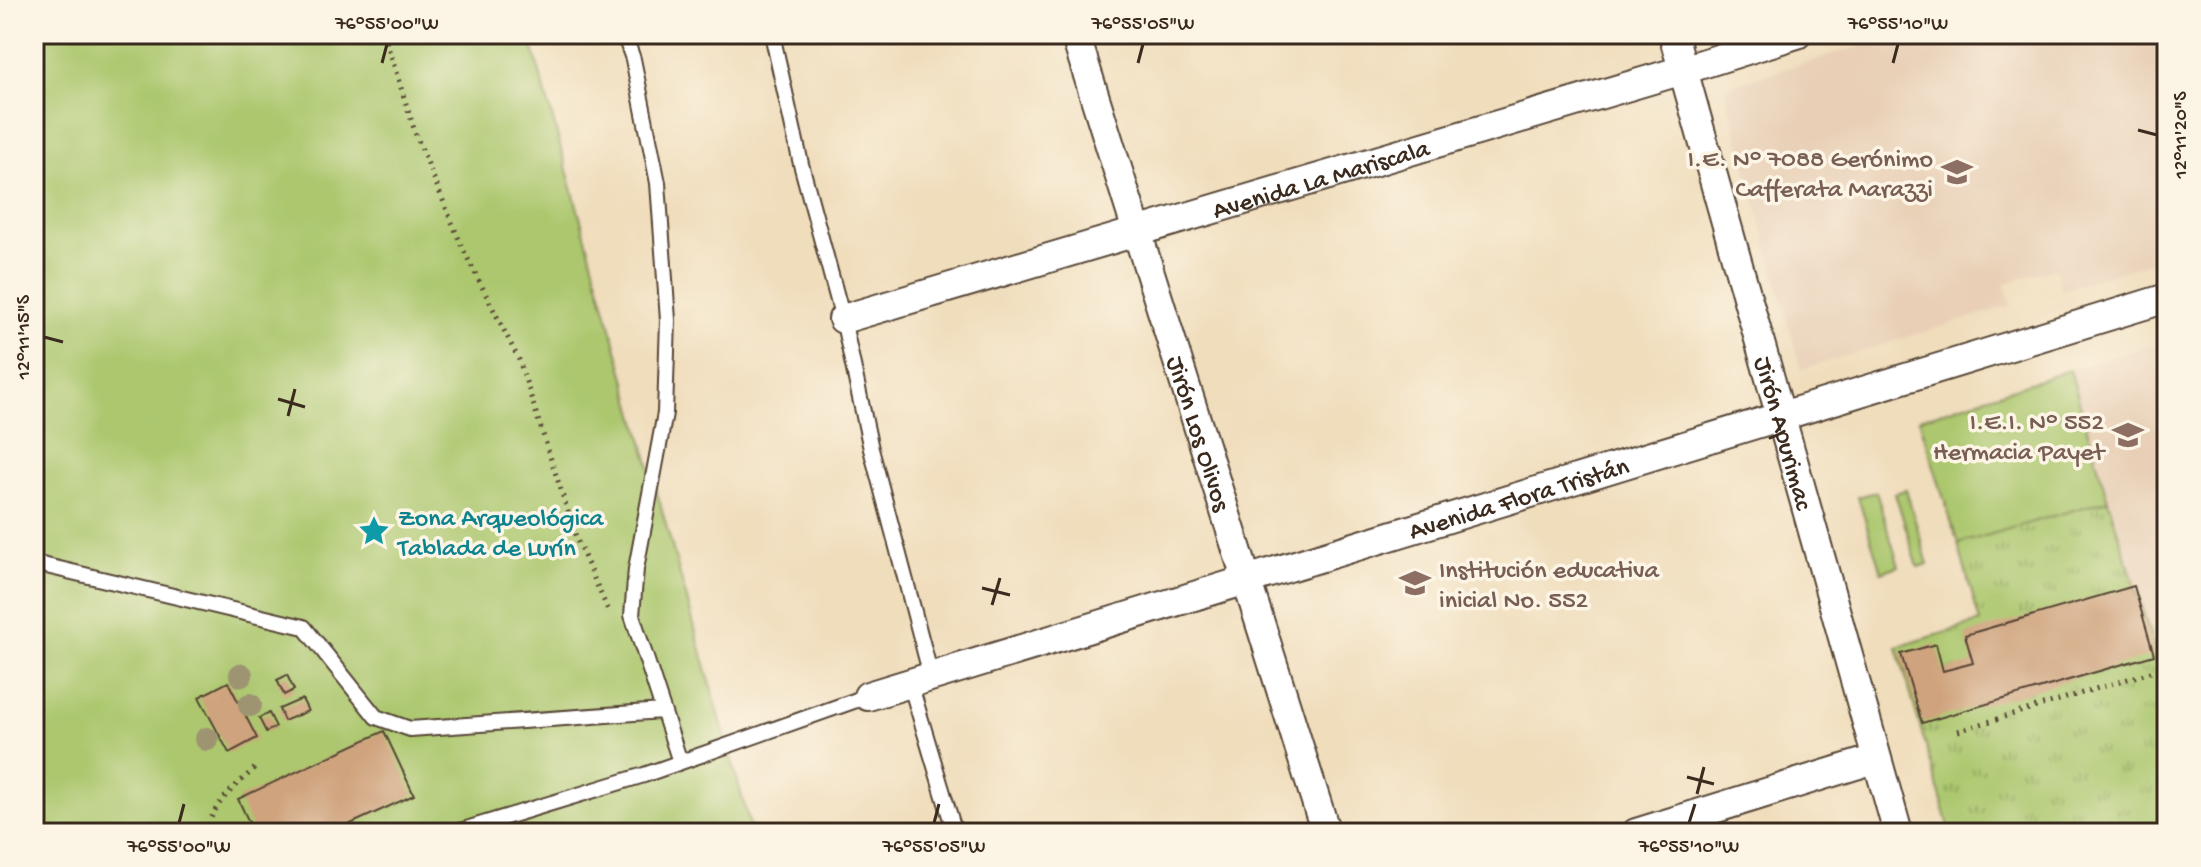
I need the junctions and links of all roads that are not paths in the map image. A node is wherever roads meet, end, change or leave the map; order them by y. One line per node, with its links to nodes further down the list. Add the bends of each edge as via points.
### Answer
1 (624, 34): 15 (lane, via 658,183 668,320 665,413 632,615)
2 (772, 34): 9 (lane)
3 (1075, 34): 7 (street, Jirón Los Olivos)
4 (1673, 34): 6 (street, Jirón Apurimac)
5 (1797, 34): 6 (street, Avenida La Mariscala)
6 (1683, 70): 7 (street, Avenida La Mariscala); 10 (street, Jirón Apurimac)
7 (1139, 231): 9 (street, Avenida La Mariscala); 12 (street, Jirón Los Olivos)
8 (2167, 298): 10 (street, Avenida Flora Tristán)
9 (843, 319): 13 (lane)
10 (1780, 416): 12 (street, Avenida Flora Tristán); 16 (street, Jirón Apurimac)
11 (34, 563): 15 (lane, via 304,627 376,717 410,729)
12 (1247, 579): 13 (street, Avenida Flora Tristán); 20 (street, Jirón Los Olivos)
13 (921, 680): 14 (street, Avenida Flora Tristán); 19 (lane)
14 (868, 696): 17 (lane)
15 (662, 711): 17 (lane)
16 (1875, 759): 21 (street); 22 (street, Jirón Apurimac)
17 (680, 762): 18 (lane)
18 (453, 833)
19 (955, 833)
20 (1326, 833)
21 (1636, 833)
22 (1898, 833)

